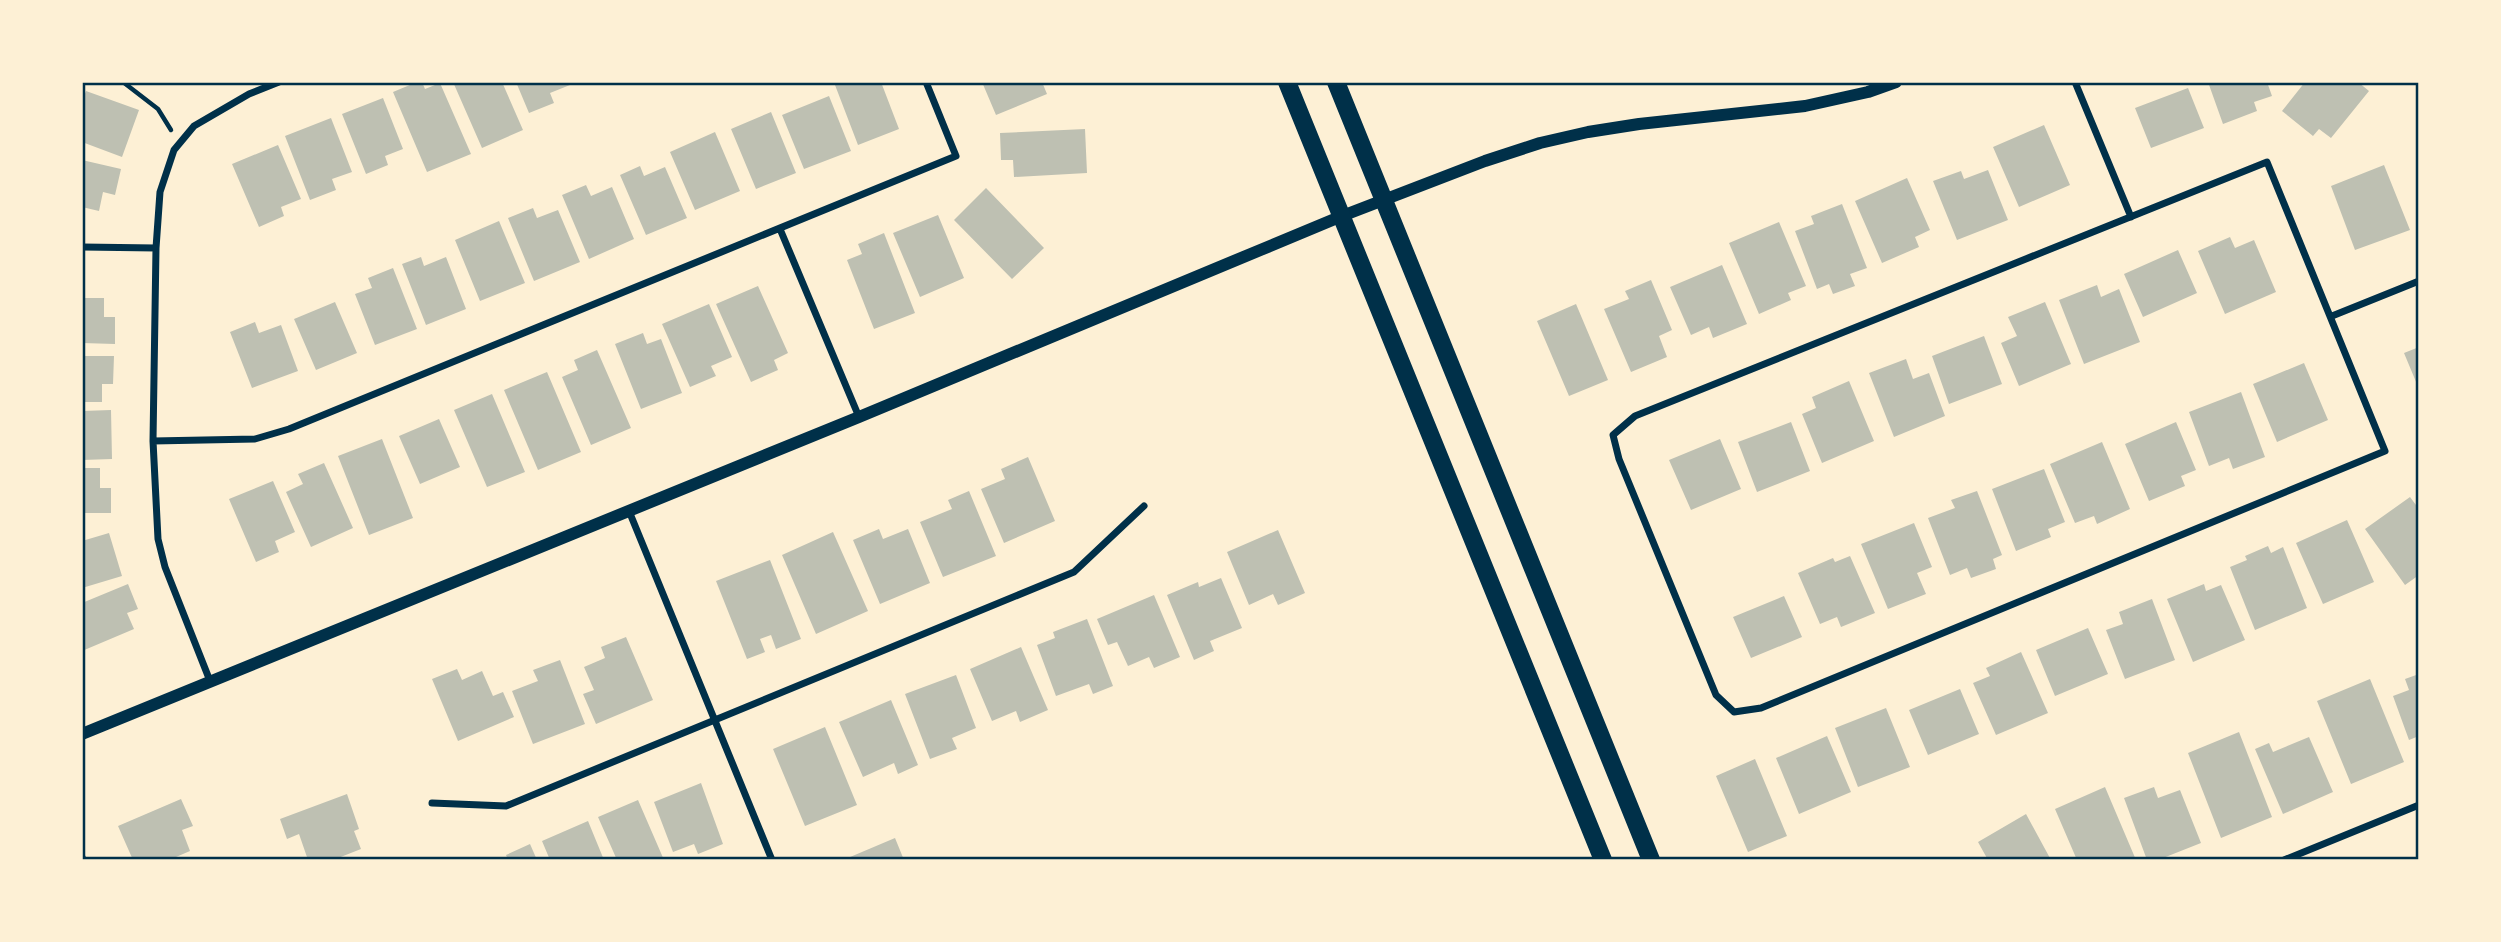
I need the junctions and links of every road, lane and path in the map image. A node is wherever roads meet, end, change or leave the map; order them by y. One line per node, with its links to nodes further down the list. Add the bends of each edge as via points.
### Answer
1 (123, 82): 8 (path, via 158,109 170,130)
2 (279, 82): 8 (street, via 194,126)
3 (926, 82): 12 (street, via 956,156)
4 (1287, 82): 10 (main road)
5 (1335, 82): 9 (main road)
6 (1896, 82): 9 (street, via 1805,106 1588,132 1540,143)
7 (2075, 82): 11 (street)
8 (183, 139): 14 (street, via 174,150 160,192)
9 (1383, 199): 10 (street); 28 (main road)
10 (1342, 216): 17 (street); 27 (main road)
11 (2131, 218): 16 (street, via 2267,162); 16 (street, via 1635,416 1613,435 1716,695 1734,712 1761,708 2385,451)
12 (780, 229): 17 (street); 18 (street, via 289,429 255,439)
13 (82, 247): 14 (street)
14 (156, 248): 18 (street)
15 (2419, 281): 16 (street)
16 (2332, 316)
17 (859, 417): 20 (street)
18 (153, 441): 21 (street, via 160,549)
19 (1144, 506): 22 (street, via 1074,572)
20 (629, 510): 21 (street); 22 (street)
21 (210, 681): 23 (street)
22 (715, 719): 24 (street, via 506,806); 26 (street)
23 (82, 734)
24 (432, 803)
25 (2419, 805): 29 (street)
26 (772, 860)
27 (1603, 860)
28 (1651, 860)
29 (2284, 860)

